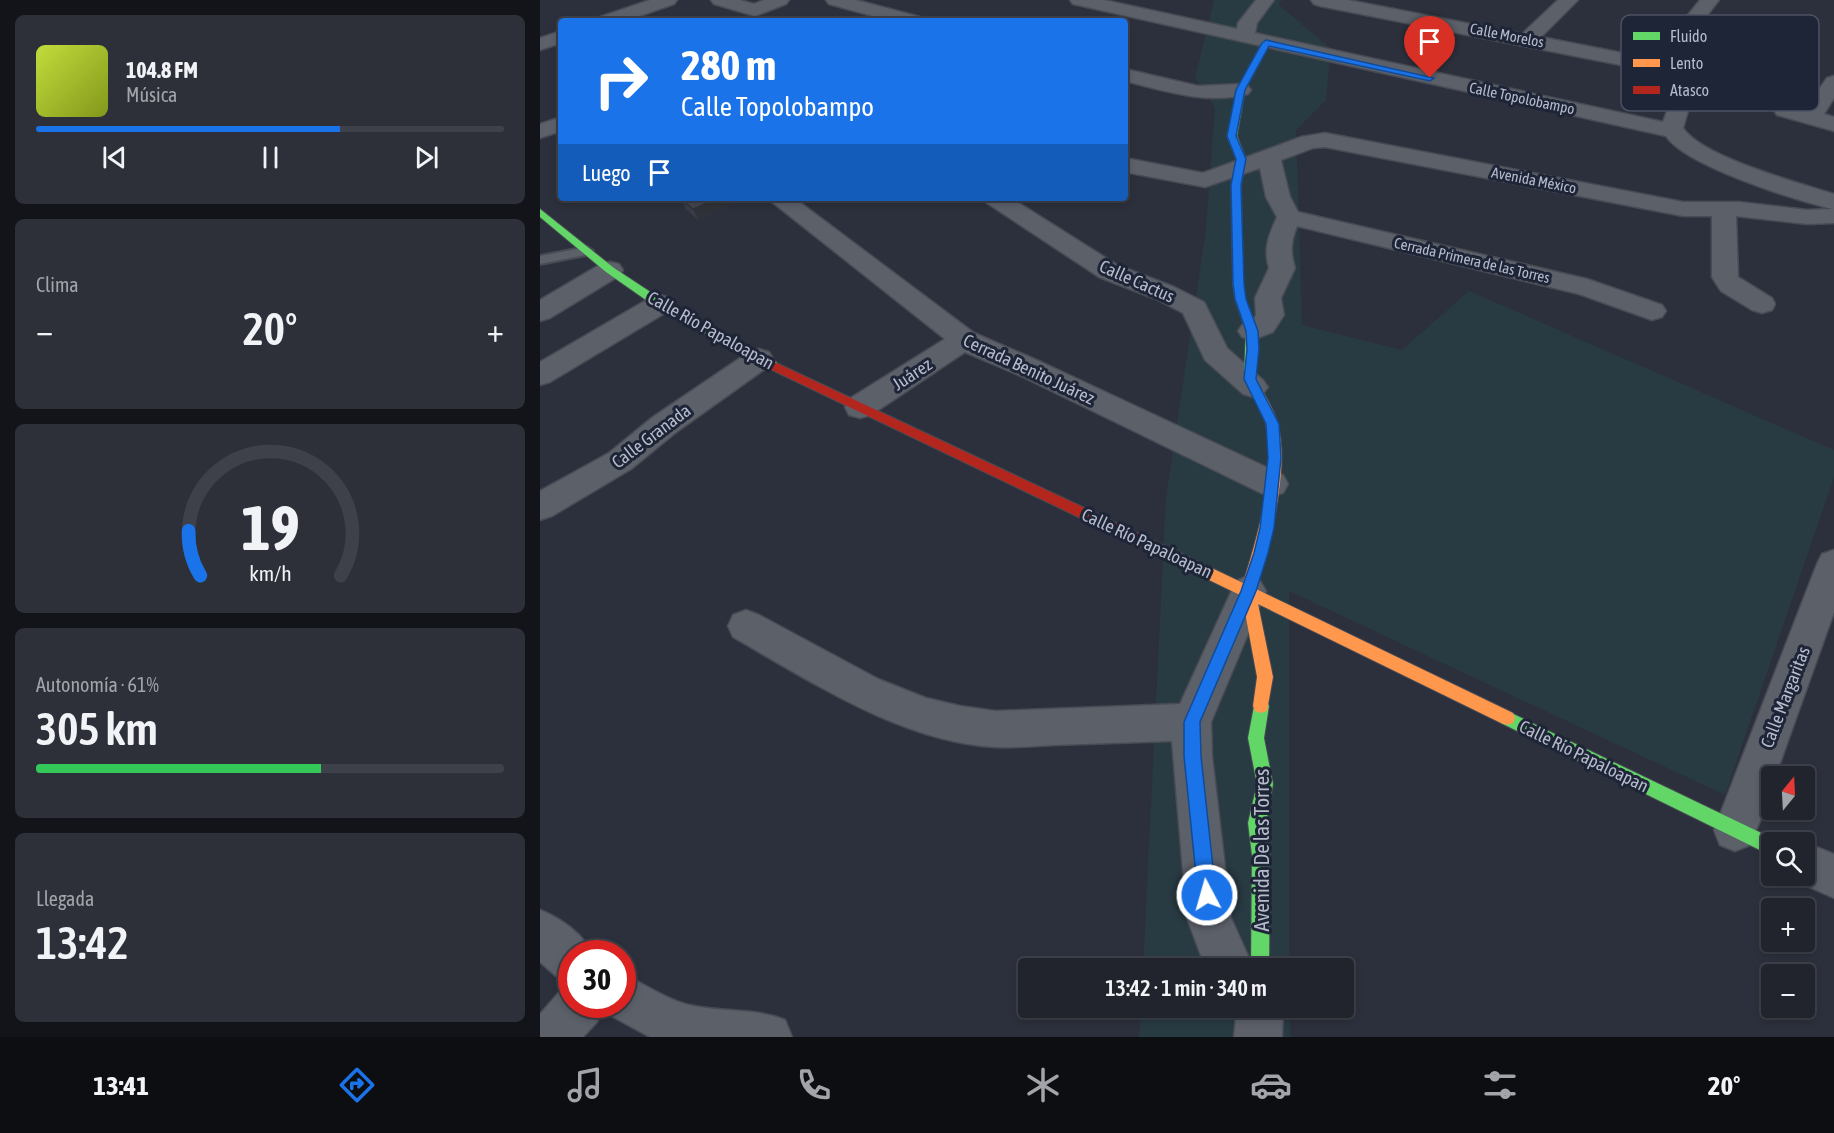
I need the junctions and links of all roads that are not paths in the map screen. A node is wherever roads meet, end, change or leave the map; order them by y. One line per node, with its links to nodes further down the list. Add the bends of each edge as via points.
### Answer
1 (668, 0): 13 (street)
2 (720, 0): 3 (street, via 755,10)
3 (780, 0)
4 (835, 0): 14 (street)
5 (1079, 0): 16 (street, Calle Topolobampo)
6 (1265, 0): 16 (street, via 1251,18)
7 (1320, 0): 12 (street, Calle Morelos)
8 (1430, 0): 12 (street)
9 (1569, 0): 17 (street)
10 (1710, 0): 11 (street)
11 (1698, 15)
12 (1409, 17): 17 (street, Calle Morelos)
13 (616, 18)
14 (902, 18)
15 (558, 38): 19 (street)
16 (1244, 38): 18 (street, Calle Topolobampo)
17 (1528, 39): 20 (street, Calle Morelos)
18 (1266, 43): 23 (street, Avenida De las Torres); 32 (street, Calle Topolobampo)
19 (540, 44)
20 (1621, 57)
21 (1128, 76): 23 (street, via 1198,92)
22 (1834, 82): 24 (street)
23 (1241, 90): 35 (street, Avenida De las Torres, via 1232,136 1241,159)
24 (1819, 105)
25 (1677, 111): 32 (street)
26 (1789, 111): 28 (street)
27 (1815, 111): 28 (street)
28 (1811, 117): 29 (street)
29 (1834, 124)
30 (558, 125): 31 (street)
31 (540, 131)
32 (1672, 131): 38 (street, via 1677,140 1697,152)
33 (1269, 158): 35 (street, Avenida México); 39 (street, Avenida México, via 1325,140 1683,209); 42 (street, via 1274,187)
34 (1128, 166): 35 (street, Avenida México, via 1205,180)
35 (1240, 169): 50 (street, Avenida De las Torres, via 1236,185 1238,284)
36 (783, 201): 51 (street, Cerrada Benito Juárez)
37 (1000, 201): 54 (street, Calle Cactus, via 1108,271 1194,308 1215,353)
38 (1834, 202)
39 (1724, 209): 41 (street, Avenida México); 47 (street, via 1725,277 1730,285)
40 (540, 212): 43 (street, Calle Río Papaloapan)
41 (1834, 216)
42 (1290, 217): 48 (street, Cerrada Primera de las Torres, via 1587,287); 50 (street, via 1279,240 1281,268 1268,298 1270,315 1263,326)
43 (587, 251): 44 (lane); 45 (street, Calle Río Papaloapan)
44 (540, 260)
45 (610, 270): 46 (street, Calle Río Papaloapan); 49 (street)
46 (660, 304): 52 (street, Calle Río Papaloapan); 53 (street)
47 (1762, 304)
48 (1652, 311)
49 (540, 312)
50 (1252, 331): 54 (street, Avenida De las Torres, via 1249,371)
51 (964, 340): 55 (street, Juárez); 56 (street, Cerrada Benito Juárez)
52 (759, 359): 55 (street, Calle Río Papaloapan); 57 (street, Calle Granada, via 620,461)
53 (540, 375)
54 (1253, 387): 56 (street, Avenida De las Torres, via 1272,424)
55 (860, 407): 59 (street, Calle Río Papaloapan)
56 (1272, 484): 59 (street, Avenida De las Torres, via 1267,528)
57 (540, 507)
58 (1834, 564): 61 (street, Calle Margaritas)
59 (1248, 591): 62 (street, Avenida De las Torres); 63 (street, Calle Río Papaloapan); 70 (street, Avenida De las Torres, via 1265,677 1256,738 1265,784 1257,823 1261,855)
60 (746, 626): 62 (street, via 869,695 932,718 995,729)
61 (1824, 626): 63 (street, Calle Margaritas)
62 (1192, 722): 69 (street, Avenida De las Torres, via 1209,918)
63 (1735, 830): 64 (street, Calle Río Papaloapan)
64 (1761, 842)
65 (1815, 868): 66 (street)
66 (1834, 876)
67 (540, 932): 68 (street)
68 (558, 948)
69 (1224, 958)
70 (1260, 958)
71 (636, 1004): 74 (street, via 677,1026 719,1035)
72 (568, 1018): 73 (street)
73 (551, 1037)
74 (768, 1037)

